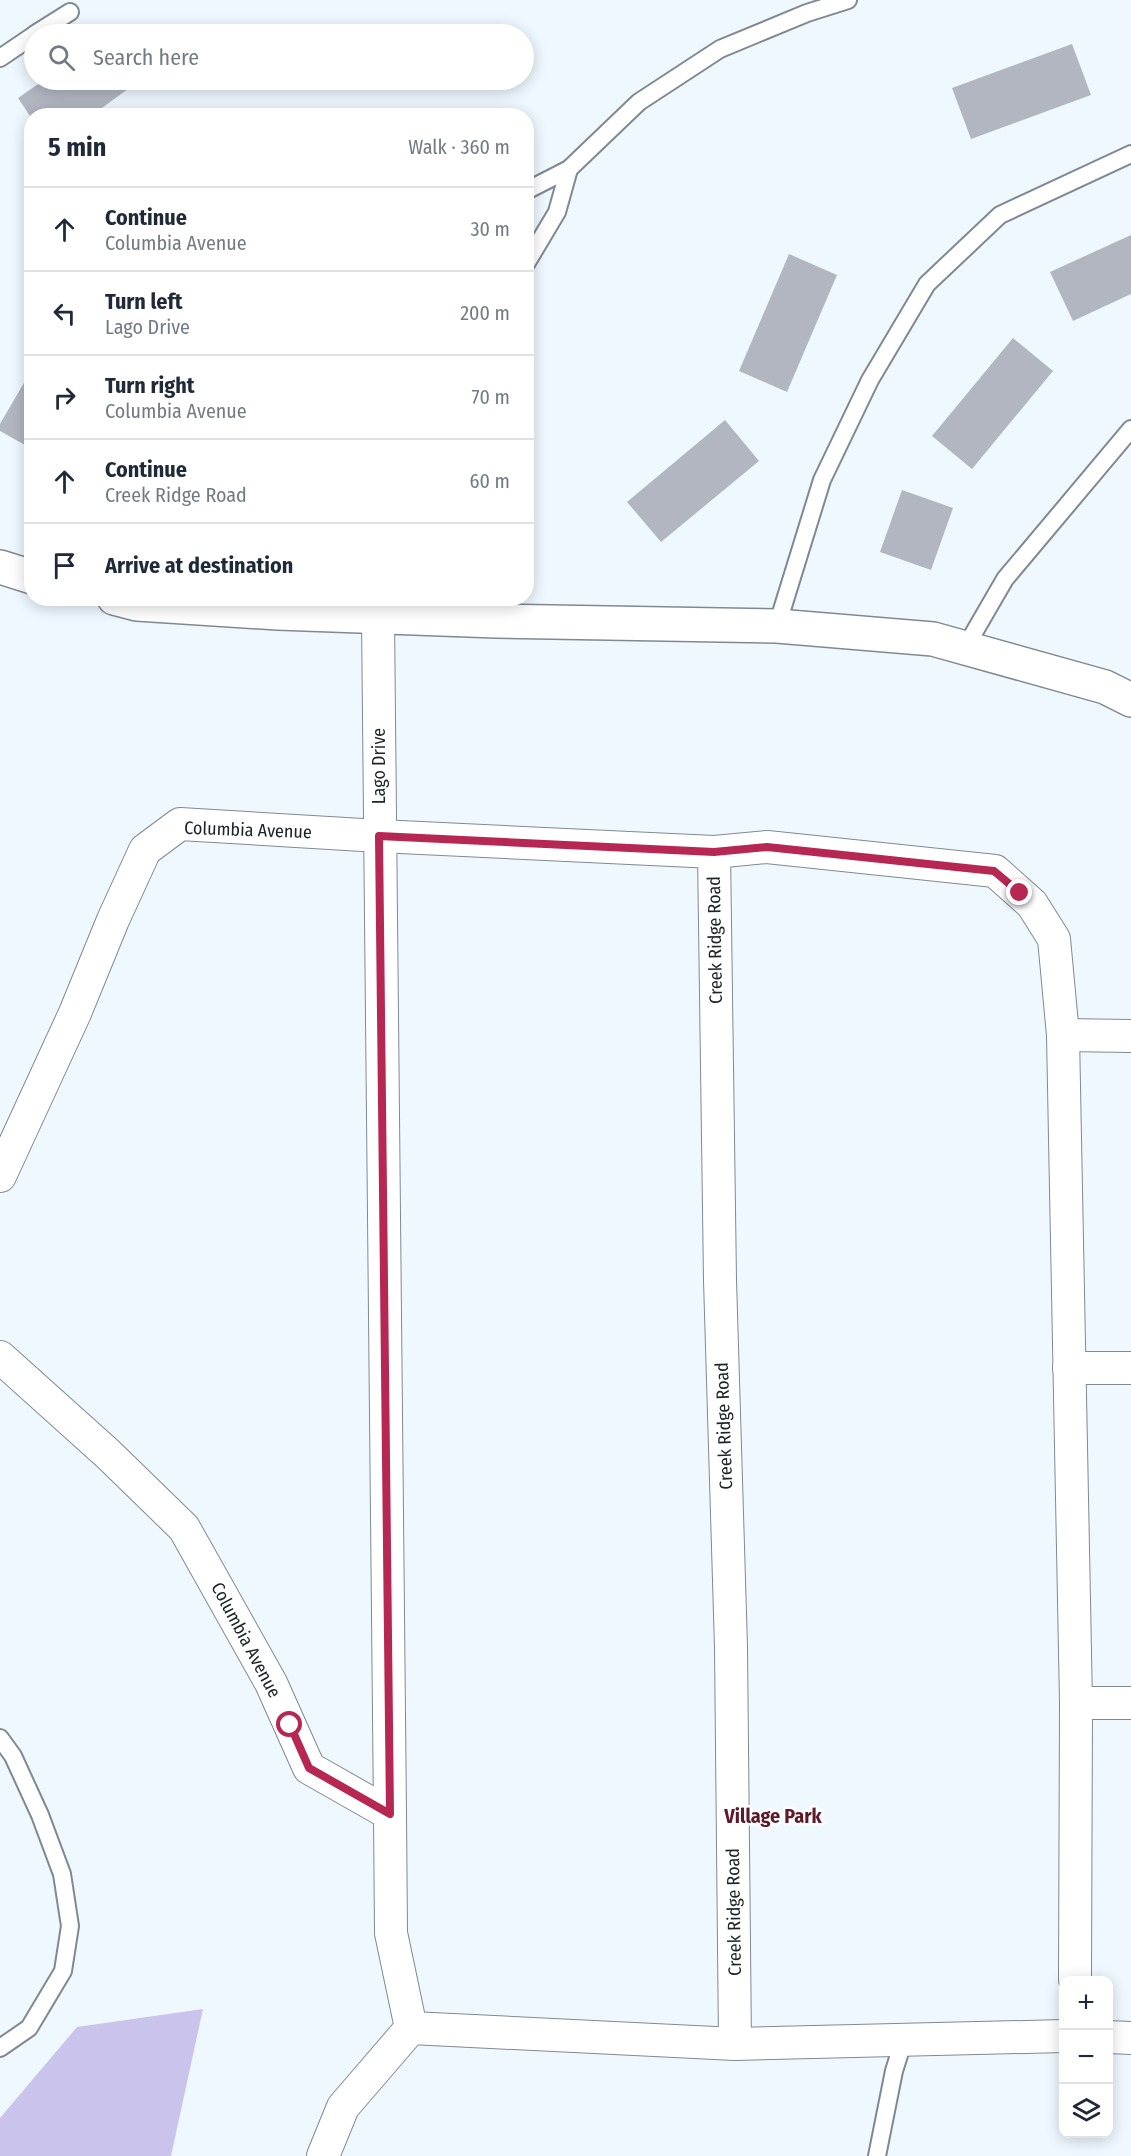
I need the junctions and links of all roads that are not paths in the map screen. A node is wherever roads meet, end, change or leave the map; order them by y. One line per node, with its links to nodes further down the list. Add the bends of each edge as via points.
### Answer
1 (848, 0): 7 (lane, via 720,49 639,102)
2 (70, 12): 3 (lane)
3 (52, 24)
4 (24, 42): 5 (lane)
5 (0, 57)
6 (1131, 153): 13 (lane, via 1000,215 927,284 870,380 822,480)
7 (569, 169): 8 (lane); 9 (lane, via 557,212)
8 (534, 186)
9 (534, 251)
10 (1131, 429): 14 (lane, via 1005,579)
11 (236, 606): 12 (main road)
12 (378, 617): 13 (main road); 16 (street, Lago Drive)
13 (777, 626): 14 (main road, via 933,639)
14 (965, 648): 15 (main road, via 1105,687)
15 (1131, 700)
16 (379, 836): 17 (street, Columbia Avenue); 20 (street, Columbia Avenue, via 180,824 145,850); 27 (street, Lago Drive)
17 (714, 852): 18 (street, Creek Ridge Road, via 767,847 994,871 1032,904 1054,939); 34 (street, Creek Ridge Road)
18 (1063, 1035): 19 (street); 22 (street, Creek Ridge Road)
19 (1131, 1036)
20 (0, 1176)
21 (0, 1357): 27 (street, Columbia Avenue, via 184,1528 271,1683 309,1768)
22 (1069, 1368): 23 (street); 24 (street, Creek Ridge Road)
23 (1131, 1368)
24 (1076, 1703): 25 (street); 28 (street, Creek Ridge Road)
25 (1131, 1703)
26 (0, 1738): 35 (lane, via 13,1756 40,1815 62,1874 70,1926 63,1971 29,2028)
27 (390, 1814): 29 (street, via 391,1934)
28 (1075, 1976)
29 (411, 2028): 34 (street); 36 (street, via 343,2107)
30 (1059, 2036): 33 (street)
31 (1113, 2037): 32 (street)
32 (1131, 2038)
33 (904, 2039): 34 (street); 37 (lane)
34 (735, 2044)
35 (0, 2048)
36 (323, 2156)
37 (877, 2156)

